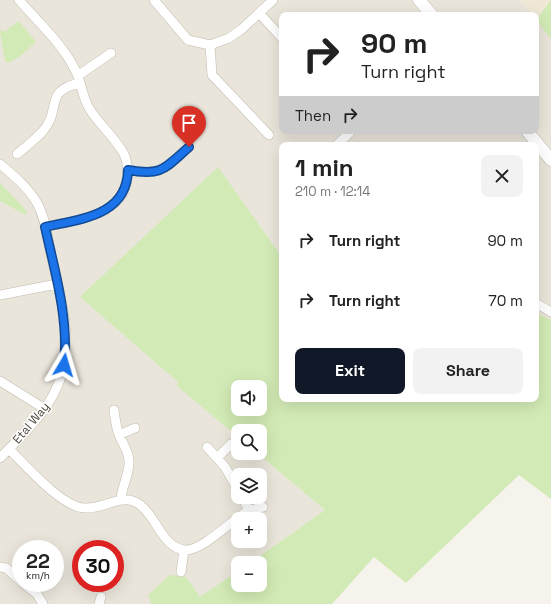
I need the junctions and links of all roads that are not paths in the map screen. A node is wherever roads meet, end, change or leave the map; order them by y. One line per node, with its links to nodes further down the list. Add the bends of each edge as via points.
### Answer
1 (19, 0): 10 (street, via 55,41)
2 (154, 0): 8 (street, via 188,40)
3 (273, 0): 6 (street)
4 (419, 0): 5 (street)
5 (429, 12)
6 (259, 13): 7 (street); 8 (street, via 229,38)
7 (279, 35)
8 (210, 45): 13 (street, via 212,75)
9 (111, 52): 10 (street)
10 (78, 78): 18 (street, via 58,92 50,119 43,131); 21 (street, via 91,111 126,156)
11 (347, 134): 14 (street)
12 (529, 134): 15 (street)
13 (268, 135)
14 (340, 142)
15 (536, 142)
16 (539, 146): 19 (street)
17 (189, 147): 21 (street, via 157,172)
18 (17, 154)
19 (551, 160)
20 (0, 164): 22 (street, Etal Way, via 29,191 38,204)
21 (128, 170): 22 (street, via 127,183 122,195 112,206 100,214)
22 (45, 227): 23 (street, Etal Way)
23 (57, 284): 24 (street); 28 (street, Etal Way, via 66,343 64,365 58,386)
24 (0, 295)
25 (539, 305): 26 (street)
26 (551, 312)
27 (0, 381): 28 (street)
28 (45, 409): 34 (street, Etal Way)
29 (114, 410): 31 (street)
30 (135, 428): 31 (street)
31 (119, 435): 38 (street, via 129,462)
32 (231, 444): 36 (street)
33 (207, 448): 36 (street)
34 (9, 449): 35 (street, Etal Way); 38 (street, via 66,503 90,508)
35 (0, 458)
36 (217, 458): 37 (street)
37 (231, 477)
38 (121, 499): 42 (street, via 130,499 150,513 171,543)
39 (246, 504): 41 (street)
40 (263, 507): 41 (street)
41 (249, 510): 42 (street, via 200,547)
42 (184, 550): 44 (street)
43 (0, 567): 45 (street)
44 (181, 572)
45 (12, 573)
46 (35, 592): 47 (street)
47 (43, 604)

